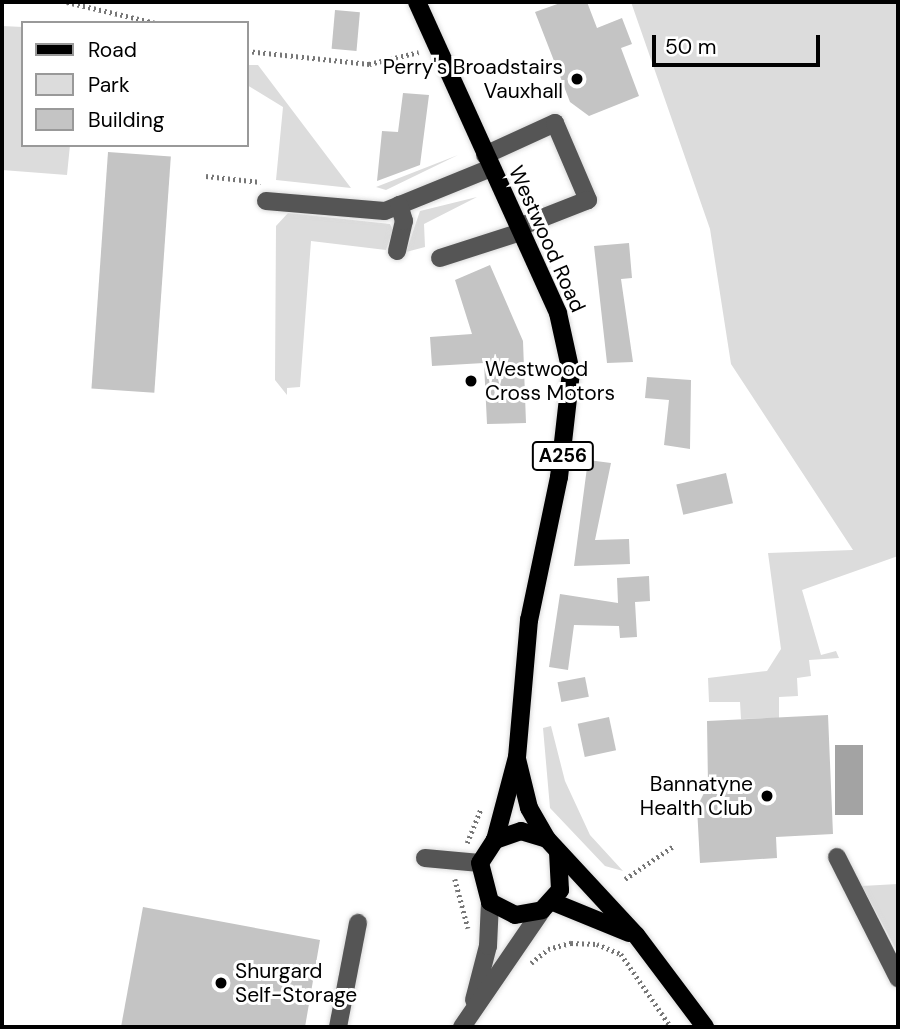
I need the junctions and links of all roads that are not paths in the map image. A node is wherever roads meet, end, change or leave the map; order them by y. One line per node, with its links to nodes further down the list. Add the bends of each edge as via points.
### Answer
1 (417, 2): 2 (main road, Westwood Road / A256)
2 (488, 161): 4 (street); 5 (main road, Westwood Road / A256); 5 (street, via 555,123 588,200)
3 (266, 201): 4 (street, via 385,211)
4 (399, 205): 6 (street, via 404,221)
5 (520, 230): 7 (street); 8 (main road, Westwood Road / A256, via 558,313 571,372 563,456 529,620)
6 (397, 251)
7 (440, 258)
8 (517, 757): 9 (main road, Westwood Road / A256); 10 (main road, Westwood Road / A256, via 529,808)
9 (495, 840): 10 (main road, via 521,831); 13 (main road, Westwood Road / A256)
10 (552, 844): 15 (main road, Westwood Road / A256, via 564,876); 17 (main road, Westwood Road / A256)
11 (836, 857): 18 (street)
12 (425, 858): 13 (street)
13 (481, 863): 14 (main road)
14 (490, 902): 15 (main road, via 514,915); 19 (street, via 488,946)
15 (547, 906): 17 (main road); 19 (street)
16 (358, 923): 20 (street)
17 (636, 935): 21 (main road, Westwood Road / A256)
18 (898, 978)
19 (466, 1021)
20 (338, 1027)
21 (705, 1027)

